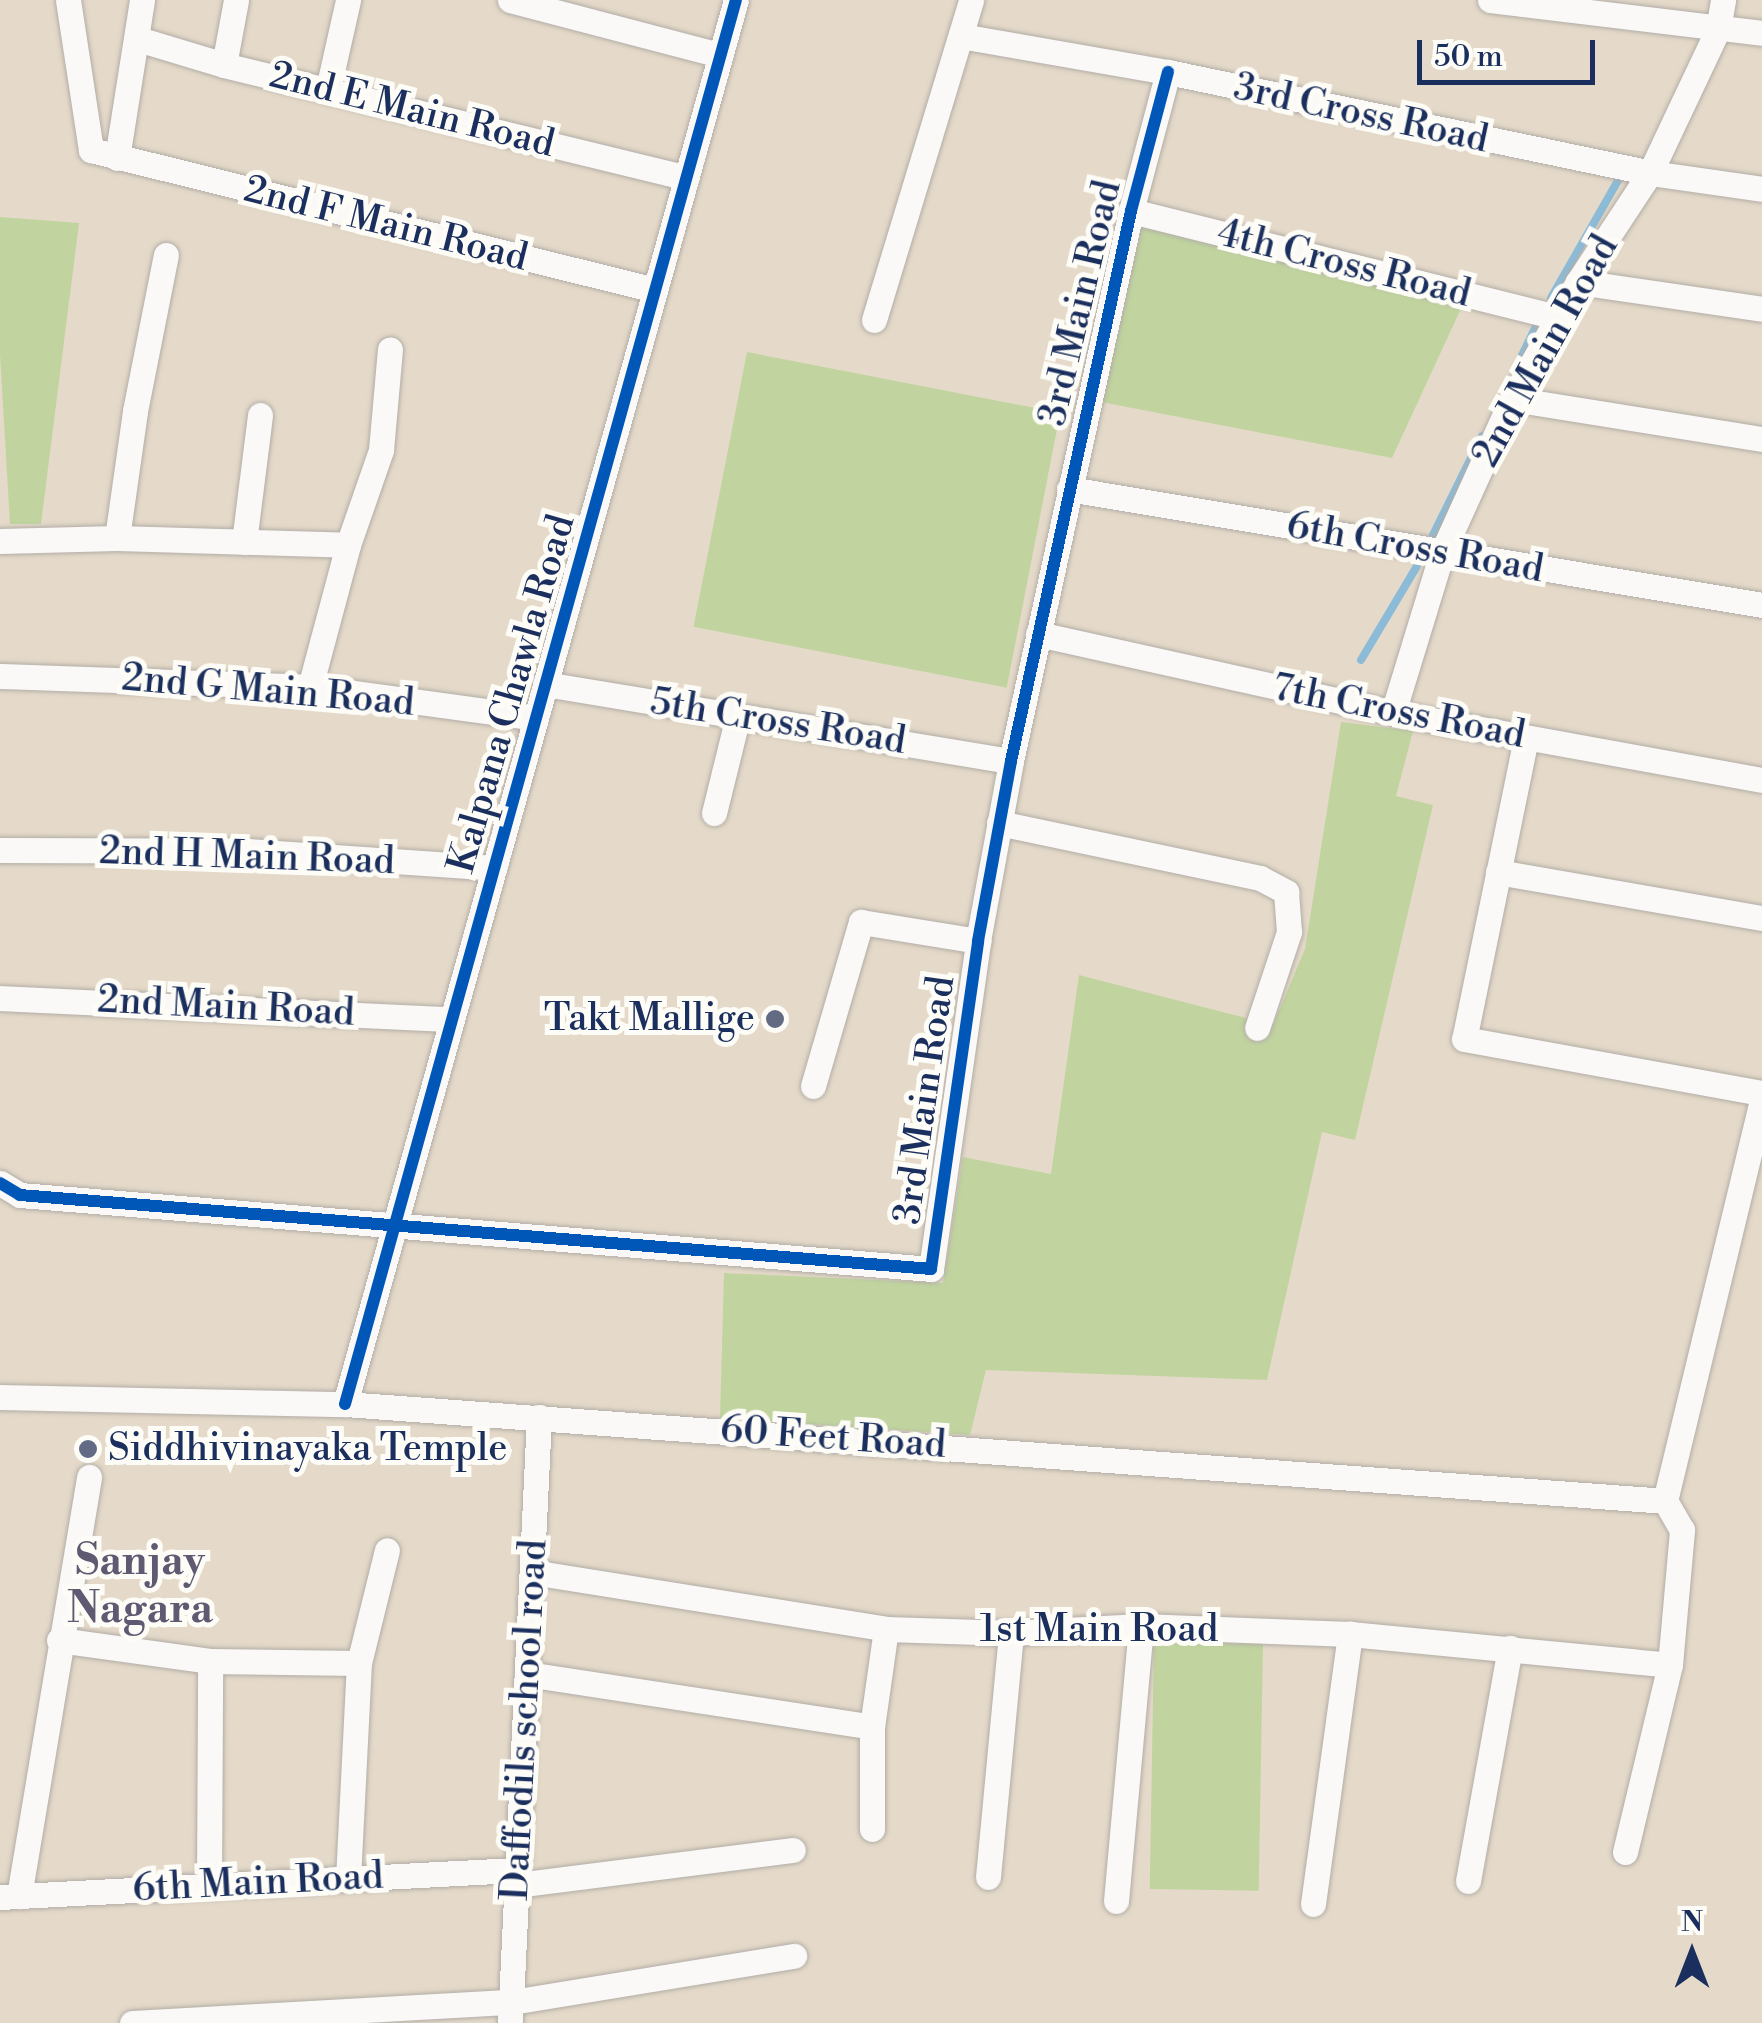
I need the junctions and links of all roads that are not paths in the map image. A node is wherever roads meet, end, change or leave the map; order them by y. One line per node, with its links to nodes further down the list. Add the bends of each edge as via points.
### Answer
1 (68, 0): 18 (street, via 91,150)
2 (142, 0): 13 (street)
3 (236, 0): 15 (street)
4 (348, 0): 17 (street)
5 (510, 0): 14 (street)
6 (736, 0): 14 (street, Kalpana Chawla Road)
7 (971, 0): 12 (street)
8 (1490, 0): 10 (street)
9 (1724, 0): 10 (street, 2nd Main Road)
10 (1718, 28): 11 (street); 19 (street, 2nd Main Road)
11 (1762, 33)
12 (961, 36): 16 (street, 3rd Cross Road); 28 (street)
13 (138, 39): 15 (street, 2nd E Main Road); 18 (street)
14 (720, 54): 20 (street, Kalpana Chawla Road)
15 (224, 65): 17 (street, 2nd E Main Road)
16 (1168, 72): 19 (street, 3rd Cross Road); 22 (street, 3rd Main Road)
17 (328, 89): 20 (street, 2nd E Main Road)
18 (117, 158): 25 (street, 2nd F Main Road)
19 (1650, 173): 21 (street, 3rd Cross Road); 24 (street, 2nd Main Road)
20 (686, 178): 25 (street, Kalpana Chawla Road)
21 (1762, 190)
22 (1130, 211): 27 (street, 4th Cross Road); 33 (street, 3rd Main Road)
23 (166, 255): 34 (street)
24 (1578, 282): 26 (street); 27 (street, 2nd Main Road)
25 (655, 290): 42 (street, Kalpana Chawla Road)
26 (1762, 309)
27 (1556, 317): 30 (street, 2nd Main Road)
28 (874, 320)
29 (390, 349): 37 (street, via 381,450)
30 (1512, 399): 32 (street); 38 (street, 2nd Main Road)
31 (260, 415): 36 (street)
32 (1762, 439)
33 (1069, 489): 38 (street, 6th Cross Road); 40 (street, 3rd Main Road)
34 (116, 538): 35 (street); 36 (street)
35 (0, 541)
36 (244, 542): 37 (street)
37 (348, 545): 43 (street)
38 (1442, 553): 39 (street, 6th Cross Road); 44 (street, 2nd Main Road)
39 (1762, 605)
40 (1038, 634): 44 (street, 7th Cross Road); 48 (street, 3rd Main Road)
41 (0, 676): 43 (street, 2nd G Main Road)
42 (545, 684): 45 (street, 5th Cross Road); 46 (street, Kalpana Chawla Road)
43 (310, 687): 46 (street, 2nd G Main Road)
44 (1393, 713): 47 (street, 7th Cross Road)
45 (738, 716): 48 (street, 5th Cross Road); 50 (street)
46 (536, 718): 53 (street, Kalpana Chawla Road)
47 (1526, 738): 49 (street, 7th Cross Road); 54 (street)
48 (1010, 760): 51 (street, 3rd Main Road)
49 (1762, 780)
50 (714, 813)
51 (999, 823): 56 (street, 3rd Main Road); 59 (street, via 1260,878 1286,892 1289,932)
52 (0, 850): 53 (street, 2nd H Main Road, via 246,851)
53 (494, 868): 58 (street, Kalpana Chawla Road)
54 (1498, 872): 55 (street); 61 (street, via 1464,1039)
55 (1762, 918)
56 (978, 941): 60 (street, via 861,922); 63 (street, 3rd Main Road, via 931,1269)
57 (0, 998): 58 (street, 2nd Main Road)
58 (452, 1019): 63 (street, Kalpana Chawla Road)
59 (1258, 1028)
60 (814, 1086)
61 (1762, 1096): 68 (street)
62 (0, 1183): 63 (street, 3rd Main Road, via 20,1195)
63 (395, 1224): 65 (street, Kalpana Chawla Road)
64 (0, 1397): 65 (street, 60 Feet Road)
65 (345, 1404): 66 (street, 60 Feet Road)
66 (540, 1416): 68 (street, 60 Feet Road); 70 (street, Daffodils school road)
67 (89, 1477): 75 (street)
68 (1665, 1501): 79 (street, via 1682,1530)
69 (387, 1550): 78 (street)
70 (532, 1572): 72 (street, 1st Main Road); 80 (street, Daffodils school road)
71 (1141, 1626): 73 (street, 1st Main Road); 74 (street, 1st Main Road); 91 (street)
72 (886, 1629): 73 (street, 1st Main Road); 81 (street)
73 (1010, 1632): 85 (street)
74 (1350, 1634): 76 (street, 1st Main Road); 92 (street)
75 (60, 1640): 77 (street); 90 (street)
76 (1510, 1648): 79 (street, 1st Main Road); 88 (street)
77 (210, 1661): 78 (street); 89 (street)
78 (359, 1663): 87 (street)
79 (1670, 1665): 84 (street)
80 (528, 1674): 81 (street); 86 (street, Daffodils school road)
81 (872, 1728): 82 (street)
82 (872, 1829)
83 (793, 1850): 86 (street, 6th Main Road)
84 (1625, 1852)
85 (988, 1876)
86 (516, 1877): 87 (street, 6th Main Road); 94 (street, Daffodils school road)
87 (348, 1878): 89 (street, 6th Main Road)
88 (1468, 1881)
89 (209, 1886): 90 (street, 6th Main Road)
90 (9, 1897)
91 (1116, 1901)
92 (1314, 1904)
93 (794, 1956): 94 (street)
94 (511, 2012): 95 (street)
95 (132, 2023)

